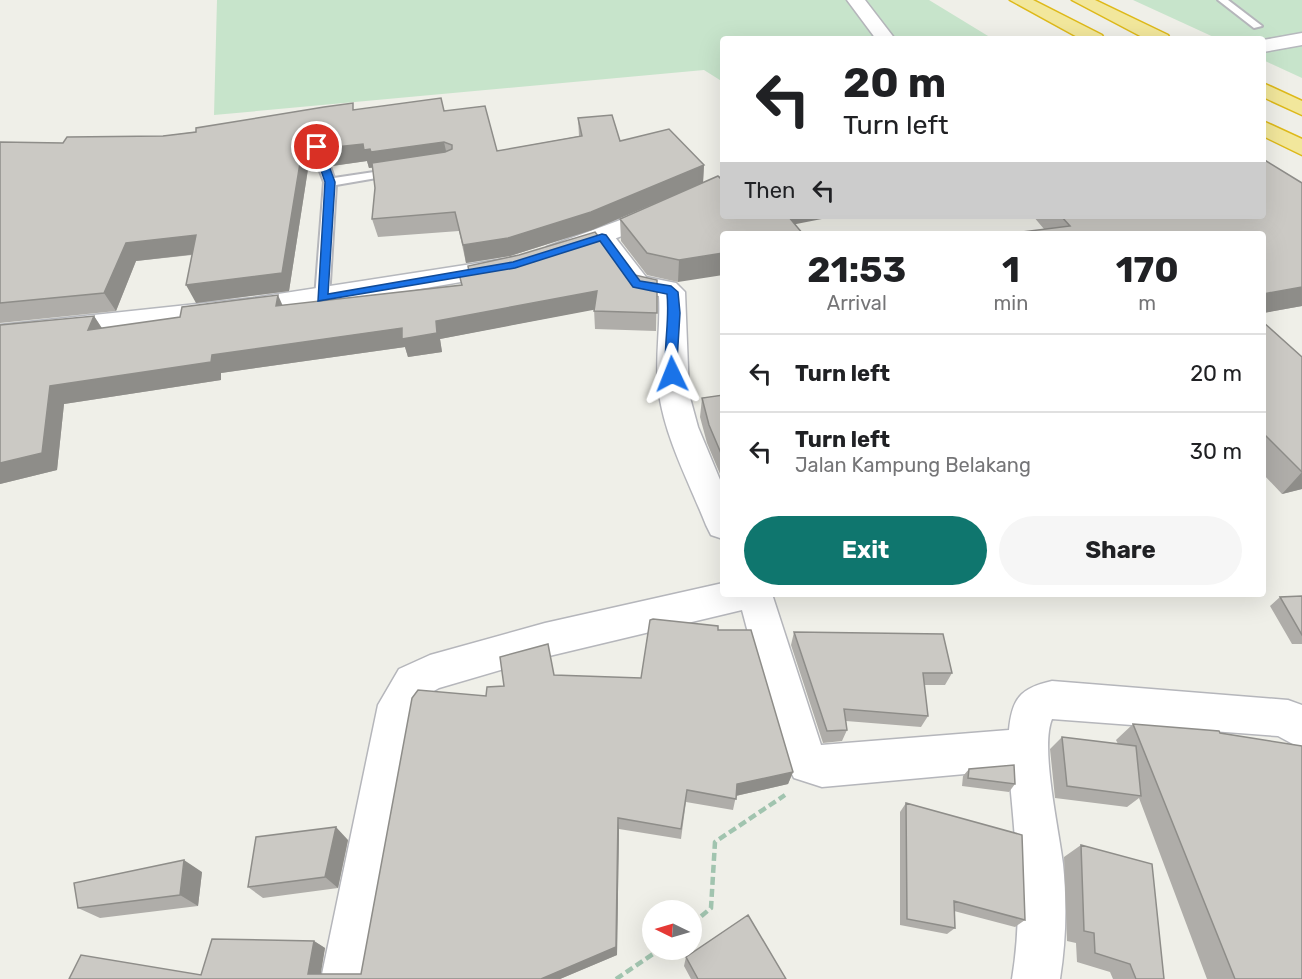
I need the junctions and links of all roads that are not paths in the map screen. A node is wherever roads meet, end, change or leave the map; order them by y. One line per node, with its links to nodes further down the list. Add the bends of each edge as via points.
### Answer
1 (856, 0): 6 (street)
2 (1019, 0): 7 (highway)
3 (1081, 0): 8 (highway)
4 (1222, 0): 5 (lane)
5 (1257, 26)
6 (884, 36)
7 (1089, 36)
8 (1155, 36)
9 (1302, 39): 10 (street)
10 (1266, 45)
11 (1266, 91): 12 (highway)
12 (1302, 109)
13 (1266, 129): 15 (highway)
14 (317, 147): 17 (lane)
15 (1302, 148)
16 (412, 170): 17 (lane)
17 (330, 182): 20 (lane)
18 (720, 185): 19 (street)
19 (602, 237): 20 (street, via 531,260); 22 (street, via 637,284 672,292 675,313 670,354 674,393 680,418)
20 (322, 298): 21 (street)
21 (0, 334)
22 (720, 518)
23 (732, 597): 27 (street, via 545,640 430,673 413,682 398,705)
24 (755, 597): 26 (street, via 800,749 808,764 822,766 1003,749)
25 (1302, 730): 26 (street, via 1279,717 1052,700 1031,711)
26 (1028, 753): 28 (street, via 1041,875 1041,958)
27 (345, 979)
28 (1036, 979)

